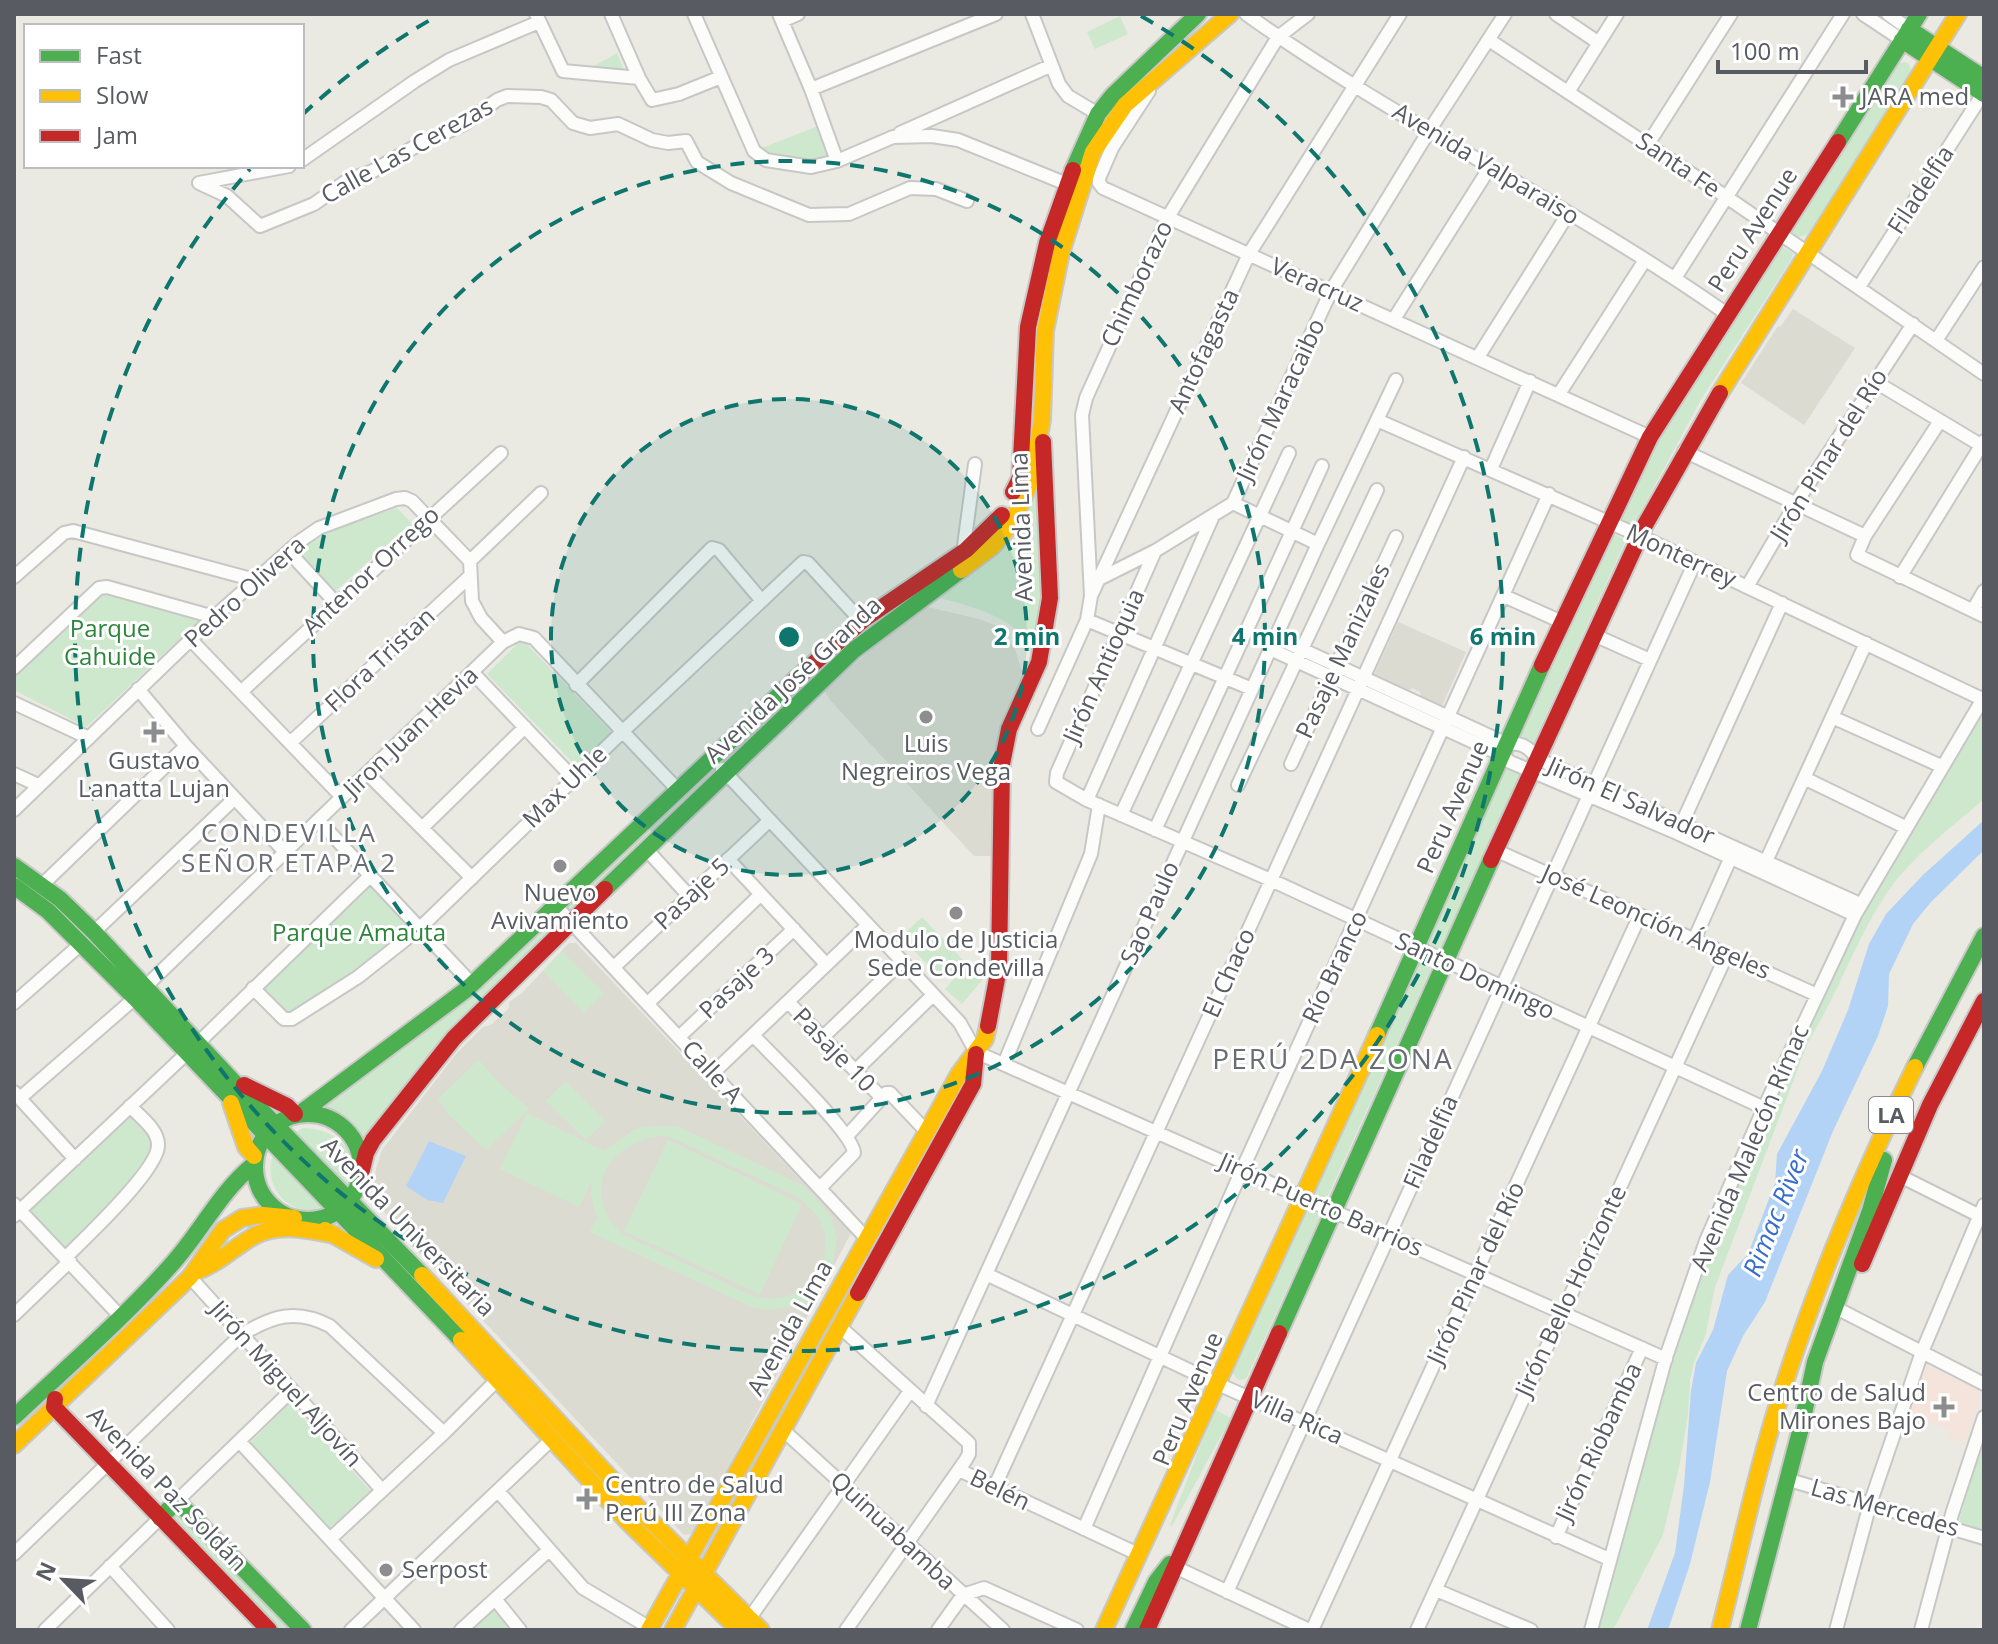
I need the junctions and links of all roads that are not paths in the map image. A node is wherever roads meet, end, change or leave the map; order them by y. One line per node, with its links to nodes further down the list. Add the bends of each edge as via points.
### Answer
1 (611, 14): 30 (street)
2 (694, 14): 29 (street)
3 (798, 14): 20 (street)
4 (996, 14): 33 (street)
5 (1032, 14): 27 (street)
6 (1200, 14): 21 (street); 36 (main road, Avenida José Granda)
7 (1246, 14): 23 (street, Avenida Valparaiso)
8 (1308, 14): 23 (street, Chimborazo)
9 (1400, 14): 32 (street, Antofagasta)
10 (1505, 14): 24 (street, Jirón Maracaibo)
11 (1556, 14): 25 (street)
12 (1617, 14): 25 (street)
13 (1731, 14): 39 (street)
14 (1843, 14): 45 (street)
15 (1863, 14): 22 (street)
16 (1888, 14): 22 (street)
17 (1919, 14): 22 (main road, Peru Avenue)
18 (1958, 14): 26 (main road)
19 (538, 18): 30 (street, via 561,69); 40 (street, via 449,60)
20 (781, 18): 33 (street)
21 (1224, 18): 28 (main road, Avenida José Granda)
22 (1905, 34): 26 (main road); 49 (main road, Peru Avenue)
23 (1278, 37): 32 (street, Avenida Valparaiso); 48 (street, Chimborazo)
24 (1489, 40): 34 (street, Santa Fe); 37 (street, Jirón Maracaibo)
25 (1599, 43): 34 (street)
26 (1934, 53): 31 (main road); 35 (main road); 50 (main road)
27 (1050, 66): 36 (street, via 1068,96); 38 (street)
28 (1159, 75): 48 (street, Veracruz, via 1112,148 1099,183); 67 (main road, Avenida José Granda, via 1107,128 1083,179 1045,331)
29 (721, 77): 30 (street, via 657,100 650,99); 41 (street, via 754,151 766,160 811,167)
30 (639, 78)
31 (1984, 78)
32 (1356, 85): 37 (street, Avenida Valparaiso); 51 (street, Antofagasta)
33 (811, 89): 41 (street)
34 (1568, 92): 39 (street, Santa Fe)
35 (1984, 93): 55 (street, Filadelfia)
36 (1098, 114): 44 (main road, Avenida José Granda)
37 (1429, 131): 42 (street, Avenida Valparaiso); 56 (street, Jirón Maracaibo)
38 (893, 137): 41 (street); 44 (street, via 958,140)
39 (1648, 144): 45 (street, Santa Fe)
40 (304, 159)
41 (837, 161)
42 (1490, 167): 47 (street, Avenida Valparaiso); 58 (street)
43 (278, 168): 46 (street, Calle Las Cerezas, via 199,183 227,196 260,226 314,204 348,180 464,124 497,100 541,97 573,123 590,128 618,124 652,140 686,141 697,162 731,183 809,215 849,214 910,188 936,189)
44 (1067, 184): 84 (main road, Avenida José Granda, via 1028,327 1020,478)
45 (1725, 196): 49 (street, Santa Fe); 54 (street)
46 (967, 201)
47 (1568, 214): 52 (street, Avenida Valparaiso); 61 (street)
48 (1168, 217): 51 (street, Veracruz); 107 (street, Chimborazo, via 1083,407)
49 (1780, 234): 50 (street, Santa Fe); 57 (main road, Peru Avenue)
50 (1808, 252): 55 (street, Santa Fe); 72 (main road)
51 (1249, 254): 56 (street, Veracruz); 103 (street, Antofagasta)
52 (1645, 260): 54 (street, Avenida Valparaiso); 66 (street)
53 (1984, 267): 60 (street)
54 (1675, 278): 57 (street, Avenida Valparaiso)
55 (1859, 287): 59 (street, Santa Fe)
56 (1331, 291): 58 (street, Veracruz); 82 (street, Jirón Maracaibo)
57 (1727, 314): 70 (main road, Peru Avenue)
58 (1394, 319): 61 (street, Veracruz)
59 (1913, 324): 60 (street, Santa Fe); 65 (street, Jirón Pinar del Río)
60 (1937, 339): 62 (street, Santa Fe)
61 (1478, 357): 64 (street, Veracruz)
62 (1984, 374)
63 (1396, 380): 68 (street, Sao Paulo)
64 (1530, 381): 66 (street, Veracruz); 78 (street)
65 (1874, 381): 69 (street); 83 (street, Jirón Pinar del Río)
66 (1559, 394): 70 (street, Veracruz)
67 (1042, 420): 153 (main road, Avenida José Granda, via 1031,481 1012,523 993,546 854,650); 222 (main road, Avenida Lima, via 1048,621 1039,662 1009,729 1002,764 999,968 985,1039)
68 (1377, 420): 75 (street, Monterrey); 94 (street, Sao Paulo)
69 (1940, 421): 71 (street); 92 (street)
70 (1650, 437): 89 (main road, Peru Avenue)
71 (1983, 445): 102 (street)
72 (1684, 451): 83 (street); 91 (main road)
73 (501, 453): 87 (street, Antenor Orrego)
74 (1289, 453): 86 (street)
75 (1464, 457): 78 (street, Monterrey); 131 (street, El Chaco)
76 (975, 464): 88 (street)
77 (1322, 466): 90 (street)
78 (1491, 469): 81 (street, Monterrey)
79 (1377, 490): 124 (street)
80 (541, 493): 98 (street)
81 (1549, 494): 89 (street, Monterrey); 108 (street, Río Branco)
82 (1233, 503): 85 (street, Jirón Maracaibo); 86 (street)
83 (1796, 503): 92 (street); 105 (street, Jirón Pinar del Río)
84 (1002, 516): 88 (street, via 988,523); 97 (main road, Avenida José Granda)
85 (1213, 516): 95 (street, Jirón Maracaibo); 123 (street)
86 (1259, 516): 90 (street); 126 (street)
87 (430, 517): 96 (street, Pedro Olivera, via 412,501 396,499 319,528); 98 (street, Pedro Olivera); 110 (street, Antenor Orrego)
88 (967, 523): 97 (street)
89 (1608, 523): 91 (street, Monterrey); 116 (main road, Peru Avenue)
90 (1293, 532): 94 (street); 130 (street)
91 (1640, 536): 99 (street, Monterrey); 118 (main road)
92 (1865, 536): 102 (street, via 1857,555)
93 (1396, 537): 128 (street, Pasaje Manizales)
94 (1318, 544): 121 (street, Sao Paulo)
95 (1155, 551): 103 (street, Jirón Maracaibo); 117 (street, Jirón Antioquia)
96 (289, 552): 104 (street, Pedro Olivera); 110 (street)
97 (963, 553): 115 (main road, Avenida José Granda)
98 (470, 561): 101 (street)
99 (1695, 562): 105 (street, Monterrey); 125 (street, Filadelfia)
100 (14, 577): 104 (street, via 73,531)
101 (469, 577): 120 (street, via 472,601); 144 (street, Flora Tristan)
102 (1900, 577): 112 (street)
103 (1101, 578): 107 (street, Antofagasta)
104 (255, 580): 113 (street, Pedro Olivera)
105 (1747, 587): 111 (street, Monterrey)
106 (1984, 591): 112 (street)
107 (1091, 596): 114 (street, Antofagasta)
108 (1504, 596): 116 (street); 139 (street, Río Branco)
109 (762, 601): 115 (street, Max Uhle, via 799,564 808,563); 132 (street, via 712,548); 142 (street, Max Uhle)
110 (336, 603): 135 (street, Antenor Orrego)
111 (1782, 603): 122 (street, Monterrey); 170 (street)
112 (1978, 613)
113 (214, 617): 119 (street, Pedro Olivera); 127 (street, via 99,588)
114 (1087, 620): 117 (street); 141 (street, Antofagasta)
115 (862, 622): 147 (main road, Avenida José Granda)
116 (1562, 622): 146 (main road, Peru Avenue)
117 (1120, 633): 123 (street); 156 (street, Jirón Antioquia)
118 (1594, 635): 125 (street); 149 (main road)
119 (191, 640): 133 (street, Pedro Olivera); 135 (street)
120 (503, 642): 129 (street, Jiron Juan Hevia); 132 (street, via 519,634 534,638)
121 (1273, 643): 124 (street, Jirón El Salvador); 134 (street, Sao Paulo)
122 (1866, 643): 136 (street, Monterrey); 138 (street)
123 (1155, 647): 126 (street); 163 (street)
124 (1298, 654): 128 (street, Jirón El Salvador); 158 (street)
125 (1650, 660): 159 (street, Filadelfia)
126 (1193, 663): 130 (street); 165 (street)
127 (14, 668)
128 (1334, 671): 131 (street, Jirón El Salvador); 148 (street, Pasaje Manizales)
129 (473, 673): 140 (street); 151 (street, Jiron Juan Hevia)
130 (1227, 678): 134 (street); 171 (street)
131 (1360, 683): 139 (street, Jirón El Salvador); 183 (street, El Chaco)
132 (576, 685): 142 (street)
133 (138, 689): 143 (street, Pedro Olivera); 145 (street)
134 (1252, 689): 172 (street, Sao Paulo)
135 (242, 691): 144 (street)
136 (1983, 698): 150 (street, Avenida Malecón Rímac)
137 (14, 703): 143 (street)
138 (1832, 717): 150 (street); 154 (street)
139 (1446, 723): 146 (street, Jirón El Salvador); 192 (street, Río Branco)
140 (525, 727): 155 (street); 169 (street)
141 (1038, 729)
142 (621, 733): 155 (street, Max Uhle); 160 (street)
143 (89, 738): 157 (street, Pedro Olivera)
144 (290, 743): 161 (street)
145 (186, 746): 162 (street); 184 (street)
146 (1505, 750): 149 (street, Jirón El Salvador, via 1510,762); 149 (street, Jirón El Salvador, via 1518,743 1531,750); 199 (main road, Peru Avenue)
147 (711, 758): 153 (street); 160 (main road, Avenida José Granda)
148 (1291, 764)
149 (1535, 764): 159 (street, Jirón El Salvador); 174 (main road)
150 (1941, 766): 168 (street, Avenida Malecón Rímac)
151 (367, 773): 161 (street, Jiron Juan Hevia); 169 (street)
152 (14, 774): 157 (street)
153 (726, 774): 166 (street); 173 (main road, Avenida José Granda)
154 (1804, 778): 168 (street); 179 (street)
155 (574, 779): 182 (street, Max Uhle)
156 (1056, 782): 163 (street, Santo Domingo)
157 (38, 785): 164 (street, Pedro Olivera)
158 (1238, 785)
159 (1591, 789): 170 (street, Jirón El Salvador); 181 (street, Filadelfia)
160 (678, 790): 188 (main road, Avenida José Granda)
161 (342, 797): 167 (street, Jiron Juan Hevia)
162 (234, 799): 175 (street); 197 (street)
163 (1093, 802): 165 (street, Santo Domingo); 223 (street, via 1091,854)
164 (14, 810)
165 (1121, 815): 171 (street, Santo Domingo)
166 (770, 820): 177 (street, Pasaje 5); 193 (street)
167 (319, 821): 175 (street, Jiron Juan Hevia); 180 (street)
168 (1905, 827): 189 (street, Avenida Malecón Rímac)
169 (422, 828): 182 (street)
170 (1679, 828): 176 (street, Jirón El Salvador); 179 (street, Jirón El Salvador)
171 (1155, 830): 172 (street, Santo Domingo)
172 (1182, 842): 183 (street, Santo Domingo); 228 (street, Sao Paulo)
173 (647, 850): 187 (street); 191 (main road, Avenida José Granda)
174 (1495, 850): 181 (street, José Leonción Ángeles); 202 (main road)
175 (285, 852): 209 (street, Jiron Juan Hevia)
176 (1731, 857): 179 (street, Jirón El Salvador); 198 (street)
177 (728, 859): 186 (street); 187 (street, Pasaje 5)
178 (14, 866): 184 (main road, Avenida Universitaria)
179 (1763, 866): 189 (street, Jirón El Salvador)
180 (370, 876): 194 (street); 208 (street)
181 (1552, 876): 190 (street, José Leonción Ángeles); 207 (street, Filadelfia)
182 (472, 878): 194 (street, Max Uhle)
183 (1271, 880): 192 (street, Santo Domingo); 236 (street, El Chaco)
184 (42, 885): 197 (main road, Avenida Universitaria)
185 (14, 886): 197 (main road, Avenida Universitaria)
186 (760, 895): 195 (street); 215 (street)
187 (689, 896): 205 (street, Pasaje 5)
188 (555, 905): 191 (street, Calle A); 206 (main road, Avenida José Granda)
189 (1858, 910): 212 (street, Avenida Malecón Rímac)
190 (1640, 915): 198 (street, José Leonción Ángeles); 217 (street, Jirón Pinar del Río)
191 (571, 921): 205 (street, Calle A); 244 (main road, Avenida José Granda, via 435,1060 373,1140)
192 (1356, 921): 199 (street, Santo Domingo); 242 (street, Río Branco)
193 (868, 925): 201 (street); 204 (street)
194 (420, 928): 206 (street); 208 (street, Max Uhle, via 358,977 292,1019 284,1019)
195 (794, 929): 204 (street); 219 (street, Pasaje 3)
196 (1984, 936): 310 (main road, LA, via 1869,1161 1813,1301 1780,1398)
197 (88, 938): 209 (main road, Avenida Universitaria); 210 (street)
198 (1694, 940): 200 (street, José Leonción Ángeles)
199 (1415, 949): 202 (street, Santo Domingo); 246 (main road, Peru Avenue)
200 (1727, 954): 212 (street, José Leonción Ángeles); 224 (street, Jirón Bello Horizonte)
201 (902, 961): 211 (street); 220 (street)
202 (1444, 962): 207 (street, Santo Domingo); 249 (main road)
203 (1984, 963): 240 (main road, LA)
204 (826, 964): 214 (street)
205 (614, 967): 215 (street, Calle A)
206 (472, 984): 234 (main road, Avenida José Granda, via 435,1017)
207 (1501, 987): 217 (street, Santo Domingo); 253 (street, Filadelfia)
208 (253, 988): 221 (street)
209 (140, 993): 221 (main road, Avenida Universitaria); 229 (street, Jiron Juan Hevia)
210 (17, 994)
211 (933, 995): 222 (street, via 960,1023); 225 (street)
212 (1817, 995): 233 (street, Avenida Malecón Rímac)
213 (1984, 1001): 216 (main road)
214 (788, 1002): 218 (street); 220 (street, Pasaje 10)
215 (648, 1003): 219 (street, Calle A)
216 (1978, 1026): 243 (main road)
217 (1589, 1028): 224 (street, Santo Domingo); 259 (street, Jirón Pinar del Río)
218 (753, 1035): 226 (street); 238 (street)
219 (679, 1037): 226 (street, Calle A)
220 (822, 1038): 225 (street, Pasaje 10)
221 (193, 1048): 227 (main road, Avenida Universitaria); 230 (main road, Avenida Universitaria); 232 (street)
222 (976, 1052): 223 (street, Jirón Puerto Barrios); 237 (main road, Avenida Lima); 266 (main road, Avenida Lima, via 973,1084)
223 (1004, 1064): 228 (street, Jirón Puerto Barrios)
224 (1674, 1066): 233 (street, Santo Domingo); 262 (street, Jirón Bello Horizonte)
225 (855, 1071): 231 (street, Pasaje 10)
226 (713, 1073): 245 (street, Calle A)
227 (231, 1079): 234 (main road); 235 (main road, Avenida Universitaria)
228 (1069, 1092): 236 (street, Jirón Puerto Barrios); 258 (street, Sao Paulo)
229 (17, 1095): 239 (street)
230 (228, 1097): 235 (main road, Avenida Universitaria); 241 (main road)
231 (881, 1097): 237 (street, Pasaje 10, via 890,1093); 238 (street)
232 (130, 1106): 239 (street); 256 (street, via 156,1134 158,1148 149,1166)
233 (1764, 1108): 271 (street, Avenida Malecón Rímac, via 1706,1241)
234 (299, 1113): 235 (main road, Avenida José Granda); 244 (main road, via 343,1128 357,1146)
235 (270, 1129): 241 (main road); 247 (main road, Avenida Universitaria)
236 (1158, 1131): 242 (street, Jirón Puerto Barrios); 264 (street, El Chaco)
237 (927, 1132): 255 (main road, Avenida Lima)
238 (847, 1136): 245 (street, via 854,1153)
239 (75, 1159): 248 (street)
240 (1884, 1160): 286 (main road, via 1815,1362); 353 (main road, LA, via 1826,1299 1795,1392)
241 (254, 1161): 251 (main road, via 266,1197); 265 (main road, via 177,1259)
242 (1242, 1170): 246 (street, Jirón Puerto Barrios); 270 (street, Río Branco)
243 (1898, 1175): 250 (street); 261 (main road)
244 (361, 1176): 247 (main road, Avenida José Granda); 254 (main road, via 366,1201)
245 (820, 1188): 255 (street, Calle A)
246 (1304, 1197): 249 (street, Jirón Puerto Barrios); 274 (main road, Peru Avenue)
247 (345, 1206): 251 (main road, via 318,1220); 254 (main road, Avenida Universitaria); 257 (main road, Avenida Universitaria)
248 (16, 1210): 256 (street)
249 (1333, 1210): 253 (street, Jirón Puerto Barrios); 278 (main road)
250 (1982, 1213): 269 (street)
251 (300, 1220): 252 (main road); 260 (main road, via 263,1215 233,1222)
252 (335, 1235): 257 (main road); 260 (main road, via 270,1230)
253 (1389, 1235): 259 (street, Jirón Puerto Barrios); 284 (street, Filadelfia)
254 (386, 1236): 314 (main road, Avenida Universitaria)
255 (868, 1240): 314 (main road, Avenida Lima)
256 (68, 1259): 263 (street); 265 (street)
257 (399, 1273): 273 (main road, Avenida Universitaria)
258 (986, 1274): 264 (street, Villa Rica); 279 (street, Sao Paulo)
259 (1475, 1274): 262 (street, Jirón Puerto Barrios); 291 (street, Jirón Pinar del Río)
260 (192, 1275): 267 (street, Jirón Miguel Aljovín); 280 (main road)
261 (1842, 1311): 269 (street); 286 (main road)
262 (1561, 1312): 268 (street, Jirón Puerto Barrios); 299 (street, Jirón Bello Horizonte)
263 (14, 1315)
264 (1073, 1315): 270 (street, Villa Rica); 296 (street, El Chaco)
265 (120, 1316): 272 (main road)
266 (839, 1326): 277 (street, Belén); 285 (main road, Avenida Lima)
267 (241, 1335): 276 (street, Jirón Miguel Aljovín); 287 (street, via 280,1317 313,1317 344,1338); 292 (street)
268 (1642, 1348): 271 (street, Jirón Puerto Barrios); 305 (street, Jirón Riobamba)
269 (1922, 1352): 275 (street); 301 (street)
270 (1161, 1357): 274 (street, Villa Rica); 304 (street, Río Branco)
271 (1666, 1359): 315 (street, Avenida Malecón Rímac)
272 (60, 1373): 280 (main road, Avenida Paz Soldán); 281 (main road)
273 (496, 1381): 287 (street); 288 (main road, Avenida Universitaria)
274 (1218, 1384): 278 (street, Villa Rica); 283 (main road, Peru Avenue)
275 (1984, 1384)
276 (292, 1390): 289 (street); 297 (street, Jirón Miguel Aljovín)
277 (910, 1391): 279 (street, Belén); 295 (street)
278 (1249, 1397): 284 (street, Villa Rica); 309 (main road)
279 (926, 1406): 293 (street, Belén, via 969,1443)
280 (54, 1407): 290 (main road); 292 (main road, Avenida Paz Soldán)
281 (14, 1417)
282 (1984, 1417): 303 (street)
283 (1202, 1421): 313 (main road); 344 (main road, Peru Avenue, via 1164,1524)
284 (1305, 1421): 291 (street, Villa Rica); 322 (street, Filadelfia)
285 (783, 1430): 295 (street, Quinuabamba); 318 (main road, Avenida Lima)
286 (1800, 1432): 294 (main road)
287 (444, 1433): 297 (street)
288 (551, 1440): 298 (street); 319 (main road, Avenida Universitaria)
289 (239, 1441): 300 (street); 307 (street)
290 (14, 1445)
291 (1390, 1460): 299 (street, Villa Rica); 347 (street, Jirón Pinar del Río)
292 (107, 1462): 302 (main road, Avenida Paz Soldán); 312 (street)
293 (959, 1470): 296 (street, Belén); 308 (street)
294 (1786, 1479): 301 (street, Las Mercedes); 354 (main road)
295 (843, 1484): 308 (street, Quinuabamba); 328 (street)
296 (994, 1488): 304 (street, Belén)
297 (382, 1490): 307 (street)
298 (498, 1491): 311 (street); 324 (street)
299 (1476, 1498): 305 (street, Villa Rica); 321 (street, Jirón Bello Horizonte)
300 (177, 1501): 302 (main road); 333 (main road, Avenida Paz Soldán)
301 (1870, 1504): 303 (street, Las Mercedes); 355 (street)
302 (160, 1518): 316 (street); 332 (main road, Avenida Paz Soldán)
303 (1948, 1527): 306 (street, Las Mercedes); 356 (street)
304 (1084, 1529): 313 (street, Belén)
305 (1556, 1537): 315 (street, Villa Rica)
306 (1984, 1538)
307 (330, 1539): 324 (street)
308 (906, 1544): 323 (street, Quinuabamba); 339 (street)
309 (1184, 1547): 317 (main road); 345 (main road, via 1156,1582)
310 (1741, 1548): 351 (main road); 352 (main road, LA)
311 (549, 1550): 325 (street); 329 (street, via 583,1588)
312 (14, 1554)
313 (1140, 1555): 343 (main road)
314 (689, 1558): 318 (main road, Avenida Universitaria); 319 (main road, Avenida Lima)
315 (1609, 1559): 350 (street, Avenida Malecón Rímac)
316 (110, 1566): 326 (street); 331 (street)
317 (1175, 1567): 322 (street); 346 (main road)
318 (704, 1573): 320 (main road, Avenida Lima); 328 (main road, Avenida Universitaria)
319 (680, 1574): 320 (main road, Avenida Universitaria); 329 (main road, Avenida Lima)
320 (696, 1589): 328 (main road, Avenida Universitaria); 338 (main road, Avenida Lima)
321 (1436, 1590): 348 (street, Jirón Bello Horizonte); 349 (street)
322 (1227, 1592): 327 (street)
323 (963, 1595): 340 (street); 341 (street, Quinuabamba); 342 (street, via 984,1588)
324 (385, 1598): 334 (street); 335 (street)
325 (495, 1599): 336 (street); 337 (street)
326 (59, 1625): 330 (street)
327 (1284, 1625): 347 (street)
328 (750, 1626)
329 (650, 1629)
330 (45, 1630)
331 (168, 1630)
332 (269, 1630)
333 (303, 1630)
334 (351, 1630)
335 (414, 1630)
336 (461, 1630)
337 (520, 1630)
338 (673, 1630)
339 (846, 1630)
340 (938, 1630)
341 (1003, 1630)
342 (1077, 1630)
343 (1104, 1630)
344 (1116, 1630)
345 (1133, 1630)
346 (1147, 1630)
347 (1311, 1630)
348 (1417, 1630)
349 (1531, 1630)
350 (1591, 1630)
351 (1706, 1630)
352 (1720, 1630)
353 (1732, 1630)
354 (1748, 1630)
355 (1836, 1630)
356 (1921, 1630)

